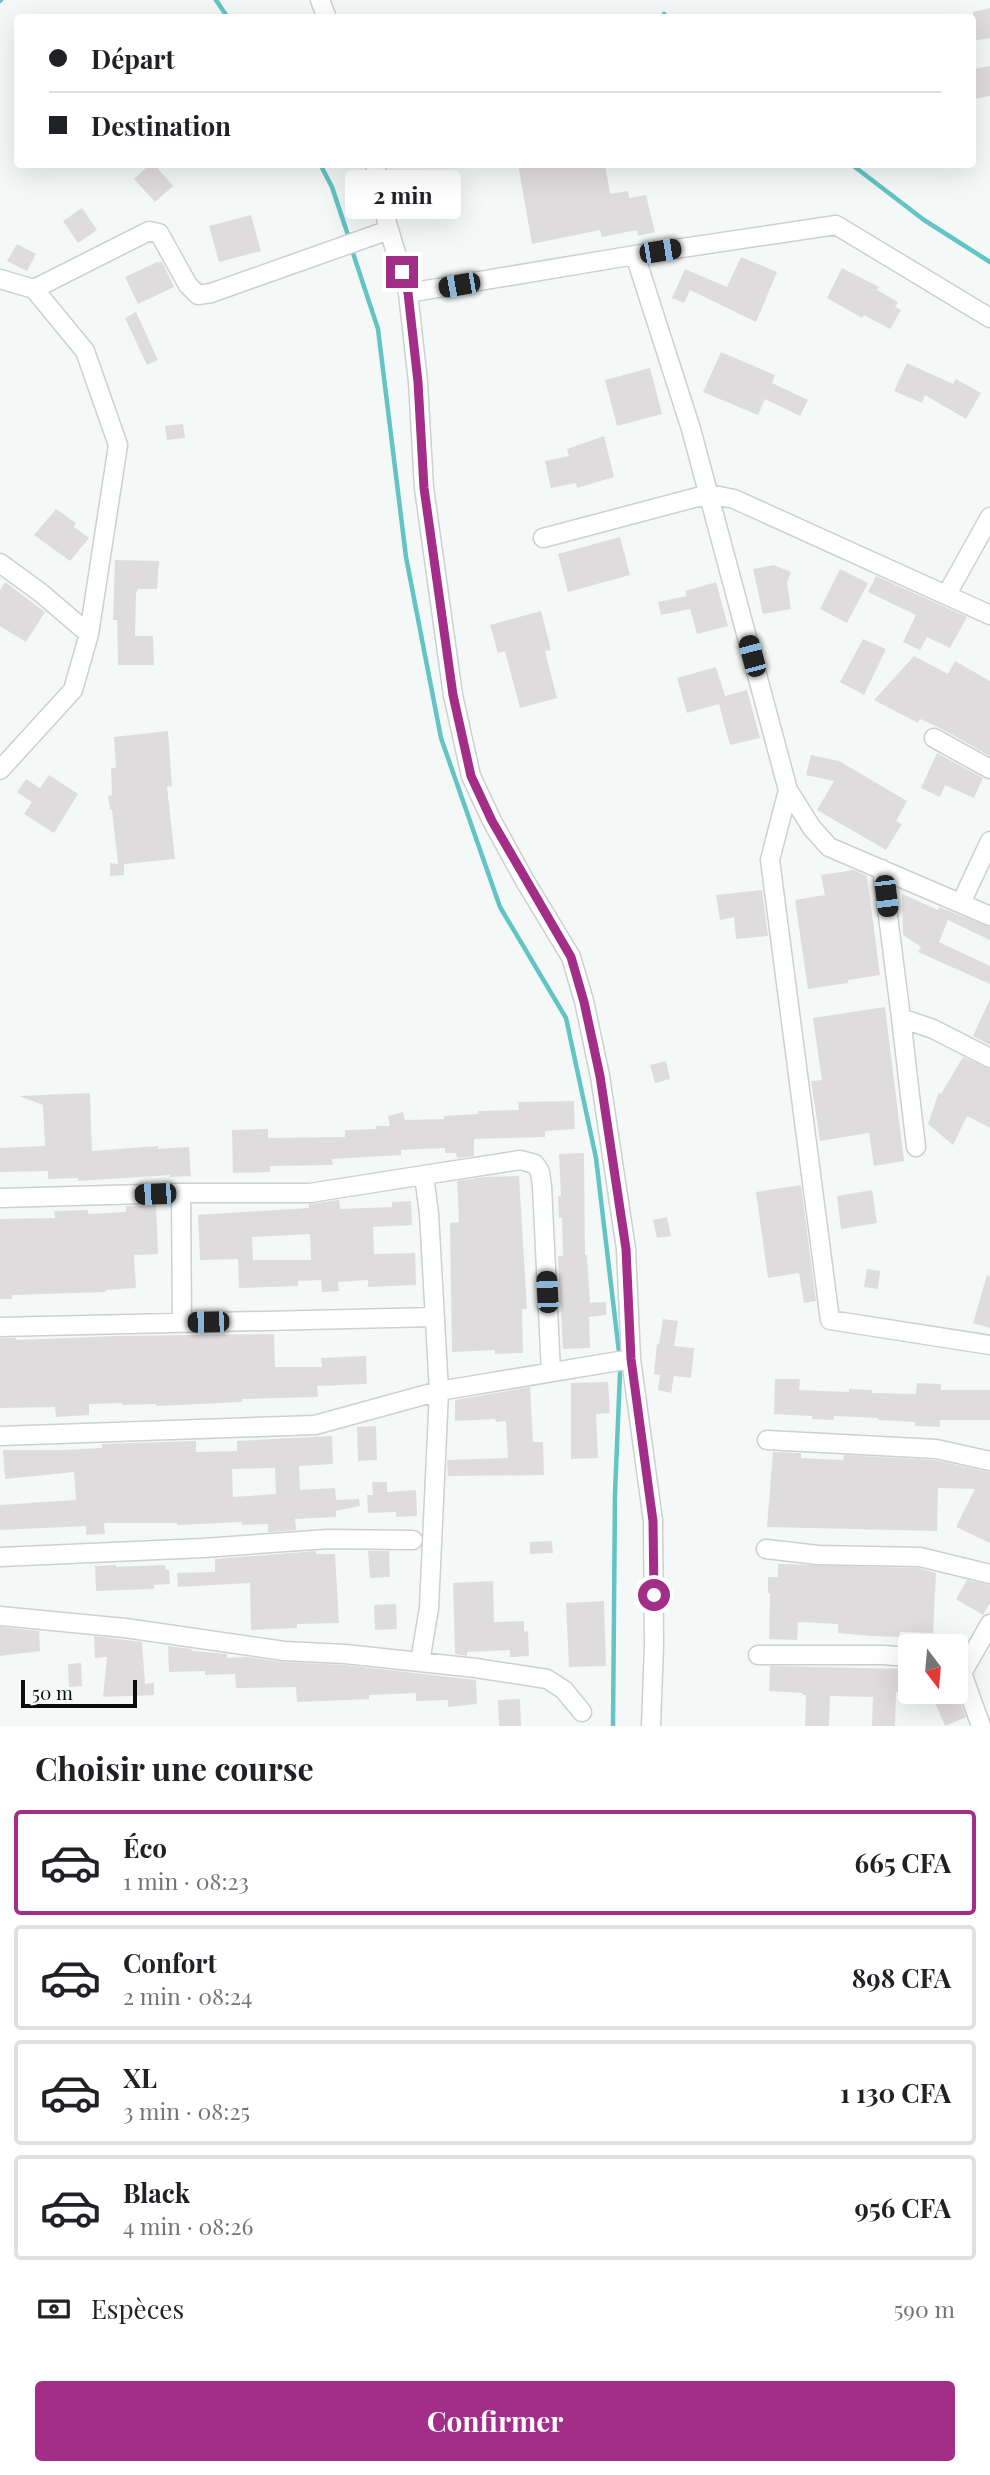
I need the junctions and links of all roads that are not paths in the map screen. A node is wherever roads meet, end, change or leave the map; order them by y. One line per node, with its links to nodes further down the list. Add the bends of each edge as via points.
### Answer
1 (376, 168): 2 (street)
2 (389, 230): 5 (street, via 198,295 159,233 149,231); 6 (street)
3 (635, 255): 6 (street); 7 (street, via 836,225); 8 (street)
4 (0, 279): 5 (street)
5 (34, 289): 14 (street, via 85,351 118,445)
6 (408, 293): 33 (street, via 424,488 453,695 471,776 518,869 571,957 584,1002 626,1249)
7 (990, 318)
8 (709, 494): 10 (street); 12 (street, via 734,499); 18 (street)
9 (990, 517): 12 (street)
10 (543, 538)
11 (0, 563): 14 (street)
12 (947, 594): 13 (street)
13 (990, 615)
14 (89, 634): 17 (street, via 73,690)
15 (934, 738): 16 (street)
16 (990, 769)
17 (0, 770)
18 (788, 790): 20 (street, via 830,847); 32 (street, via 770,860 830,1320)
19 (990, 841): 21 (street)
20 (882, 869): 21 (street); 23 (street)
21 (961, 903): 22 (street)
22 (990, 916)
23 (901, 1018): 24 (street); 25 (street)
24 (990, 1058)
25 (916, 1147)
26 (424, 1175): 27 (street, via 310,1193); 29 (street); 34 (street, via 520,1160 535,1164 542,1186)
27 (181, 1193): 28 (street); 30 (street)
28 (0, 1198)
29 (435, 1317): 30 (street); 35 (street)
30 (182, 1323): 31 (street)
31 (0, 1327)
32 (990, 1345)
33 (631, 1359): 34 (street); 51 (street, via 653,1521)
34 (551, 1373): 35 (street)
35 (439, 1391): 36 (street, via 315,1424); 48 (street, via 429,1608)
36 (0, 1436)
37 (766, 1440): 38 (street, via 936,1449)
38 (990, 1461)
39 (413, 1539): 41 (street, via 328,1538)
40 (766, 1549): 42 (street, via 920,1557)
41 (0, 1557)
42 (990, 1574)
43 (0, 1616): 48 (street, via 284,1651)
44 (990, 1624): 47 (street)
45 (758, 1656): 46 (street)
46 (898, 1656)
47 (968, 1657)
48 (420, 1662): 50 (street, via 547,1679 564,1690)
49 (968, 1695): 52 (street)
50 (582, 1713)
51 (651, 1726)
52 (981, 1726)

